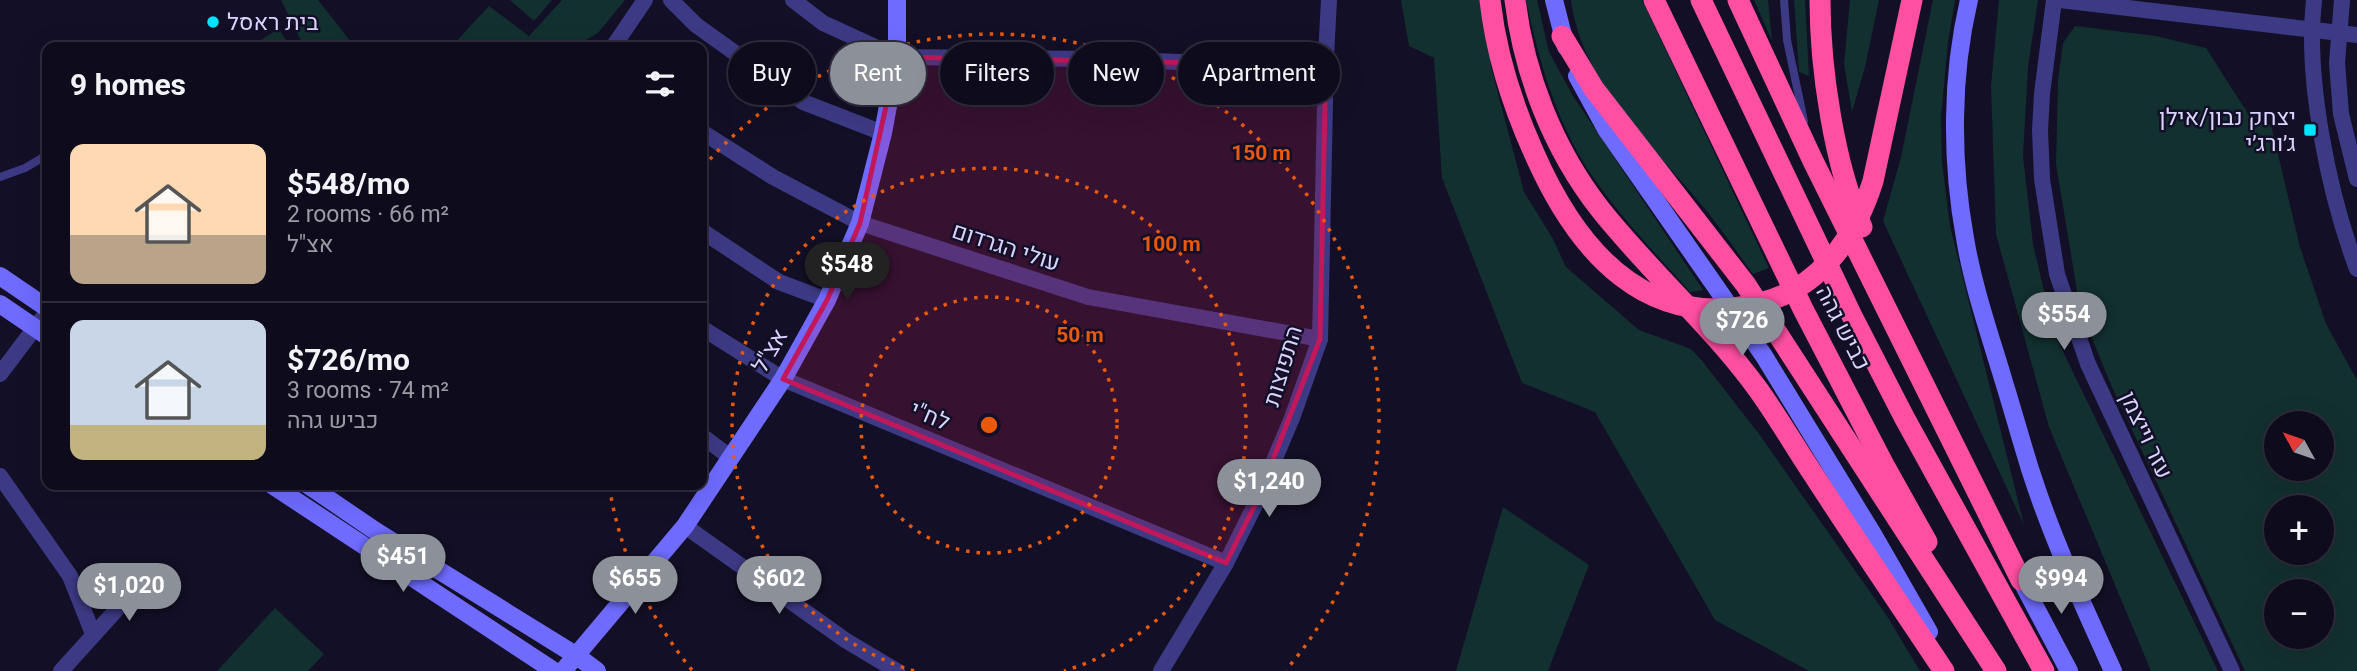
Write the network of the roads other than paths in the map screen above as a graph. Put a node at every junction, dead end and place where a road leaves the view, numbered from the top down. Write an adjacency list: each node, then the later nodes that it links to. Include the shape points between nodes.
1 (645, 0): 24 (street)
2 (671, 0): 32 (street, via 696,24 803,102)
3 (793, 0): 25 (street, via 823,23)
4 (897, 0): 26 (main road, אצ"ל)
5 (1329, 0): 27 (street, התפוצות)
6 (1490, 0): 19 (highway, via 1510,96 1569,221 1605,264 1633,286 1664,300 1705,309 1745,307 1785,294 1816,274 1851,235 1873,181)
7 (1515, 0): 67 (highway, via 1523,51 1537,95 1583,185 1756,387)
8 (1554, 0): 23 (main road)
9 (1654, 0): 70 (highway, כביש גהה, via 1834,369)
10 (1701, 0): 71 (highway, כביש גהה, via 1852,316)
11 (1738, 0): 35 (highway)
12 (1784, 0): 35 (lane, via 1787,40)
13 (1820, 0): 57 (highway, via 1827,90 1851,204)
14 (1969, 0): 73 (main road, via 1956,105 1965,239 2031,470)
15 (2054, 0): 74 (street, עזר וייצמן, via 2040,130 2042,179 2057,274 2088,364)
16 (2060, 0): 20 (street)
17 (2314, 0): 20 (street)
18 (2342, 0): 21 (street)
19 (1910, 10)
20 (2313, 30): 21 (street); 40 (street, via 2316,98 2326,154)
21 (2339, 33): 22 (street); 37 (street, via 2341,114)
22 (2357, 35)
23 (1562, 36): 68 (main road, via 1592,107 1770,367); 69 (highway, via 1594,89 1746,285)
24 (616, 42)
25 (864, 42)
26 (897, 42)
27 (1327, 42)
28 (926, 57): 29 (street)
29 (1178, 62)
30 (888, 105): 32 (main road, אצ"ל)
31 (1325, 105): 47 (street, התפוצות)
32 (883, 133): 38 (main road, אצ"ל)
33 (707, 135): 38 (street, עולי הגרדום)
34 (42, 158): 36 (lane)
35 (1813, 162): 57 (highway)
36 (0, 177)
37 (2357, 179)
38 (860, 223): 42 (main road, אצ"ל); 47 (street, עולי הגרדום, via 1088,298)
39 (707, 234): 42 (street, via 779,282)
40 (2357, 269)
41 (0, 276): 44 (main road)
42 (827, 300): 49 (main road, אצ"ל)
43 (0, 304): 46 (main road)
44 (42, 306)
45 (707, 331): 49 (street, לח"י)
46 (41, 332): 48 (street)
47 (1320, 339): 56 (street, התפוצות, via 1292,418)
48 (0, 374)
49 (783, 379): 51 (main road, אצ"ל); 56 (street, לח"י)
50 (707, 440): 51 (street)
51 (730, 457): 55 (main road, אצ"ל)
52 (0, 476): 59 (street, via 70,576)
53 (280, 490): 62 (main road)
54 (315, 490): 60 (main road)
55 (685, 526): 60 (main road, אצ"ל); 65 (street, via 845,640)
56 (1226, 563): 66 (street, התפוצות)
57 (2021, 580): 72 (main road)
58 (137, 587): 59 (street)
59 (93, 634): 61 (street)
60 (577, 656): 63 (main road, אצ"ל); 64 (main road)
61 (61, 671)
62 (554, 671)
63 (564, 671)
64 (597, 671)
65 (897, 671)
66 (1161, 671)
67 (1944, 671)
68 (1951, 671)
69 (1996, 671)
70 (2003, 671)
71 (2044, 671)
72 (2069, 671)
73 (2113, 671)
74 (2232, 671)

